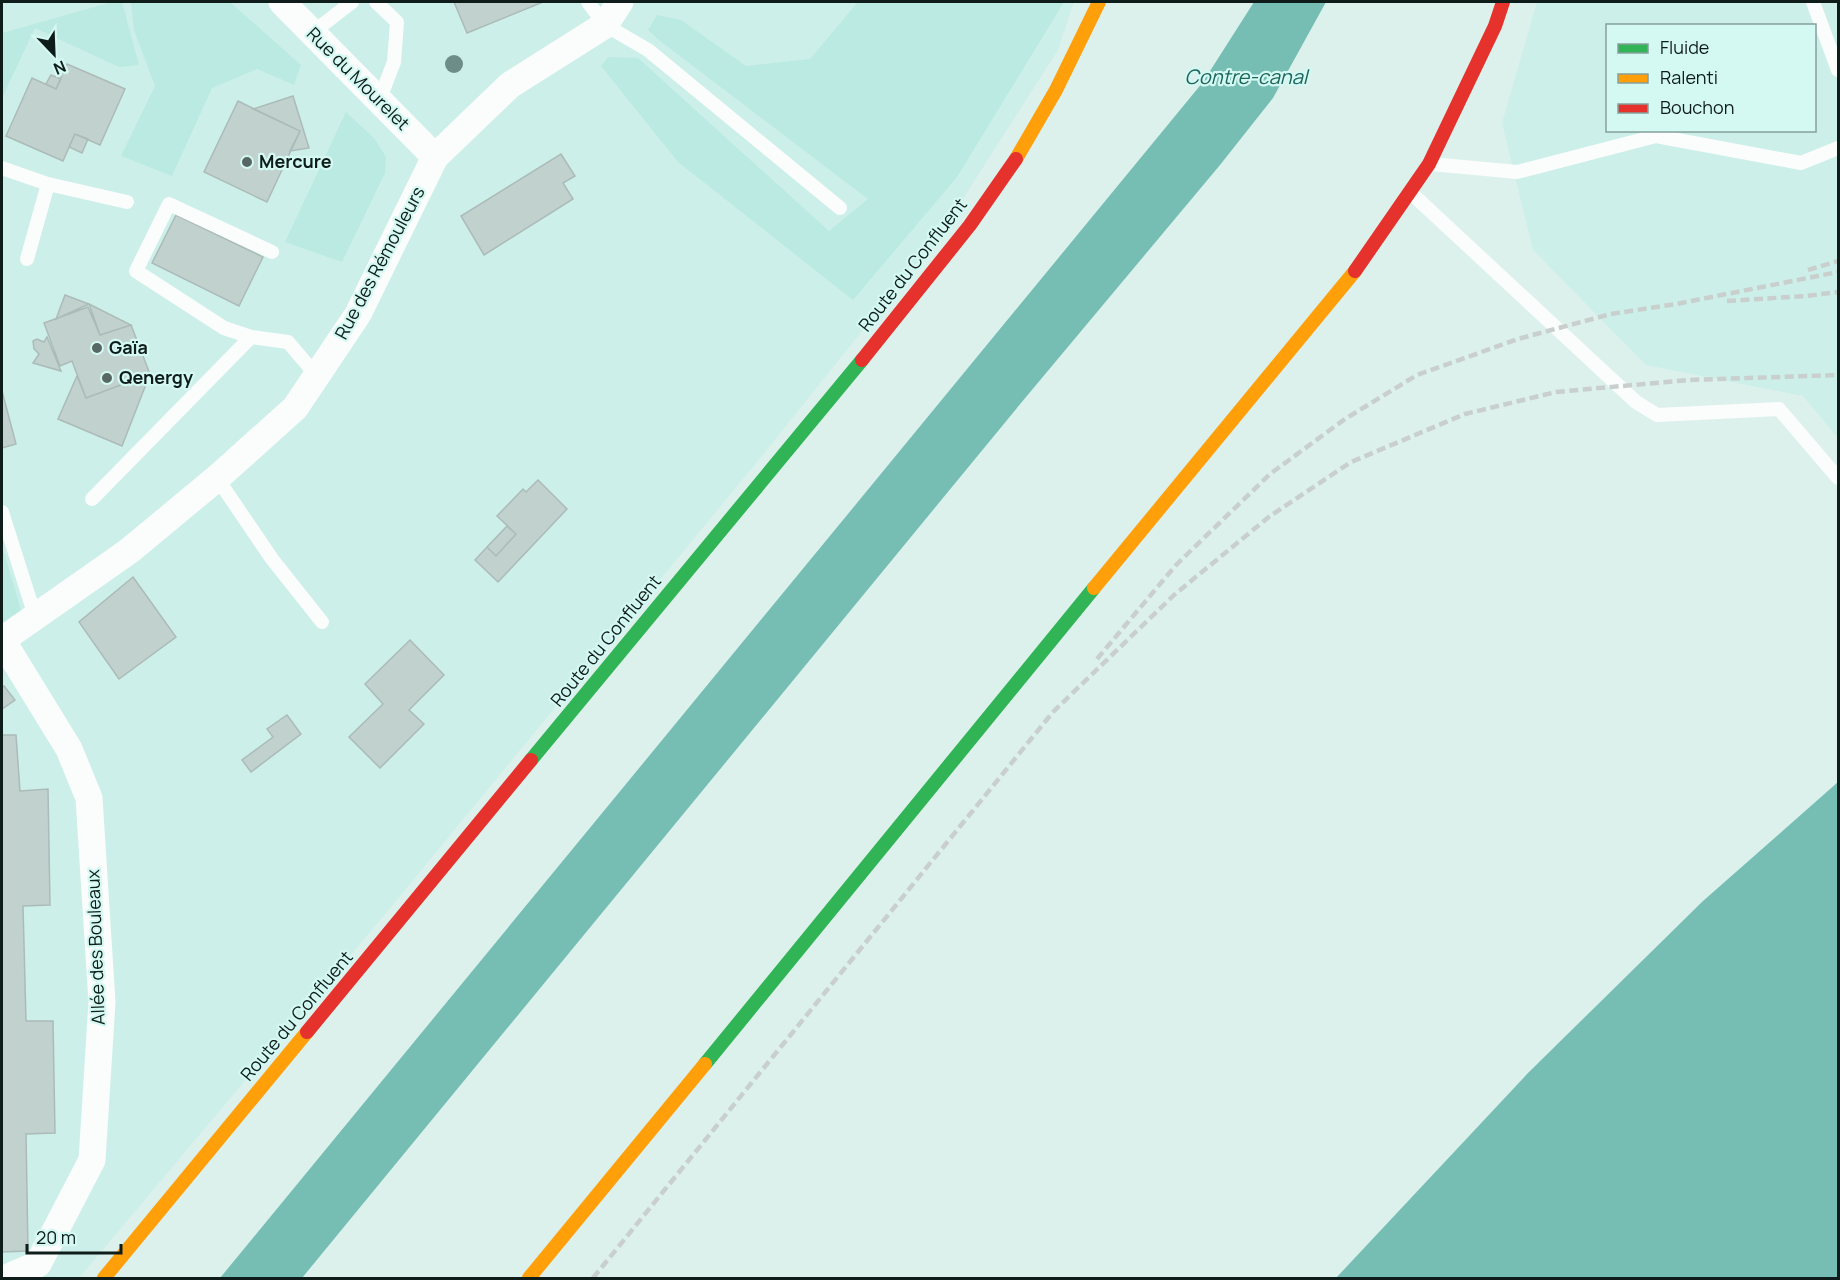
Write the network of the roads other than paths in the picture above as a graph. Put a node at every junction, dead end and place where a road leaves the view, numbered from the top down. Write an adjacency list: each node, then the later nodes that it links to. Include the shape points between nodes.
1 (282, 2): 10 (street, Rue du Mourelet)
2 (352, 2): 10 (lane)
3 (376, 2): 12 (lane, via 397,22 394,62)
4 (588, 2): 9 (lane)
5 (620, 2): 9 (street, Rue des Rémouleurs)
6 (1099, 2): 33 (main road, Route du Confluent, via 1047,108 1005,176 906,306)
7 (1503, 2): 15 (main road, via 1496,26)
8 (1813, 2): 11 (lane)
9 (605, 25): 14 (street, Rue des Rémouleurs, via 510,85); 20 (lane, via 648,50)
10 (312, 33): 12 (street, Rue du Mourelet)
11 (1839, 70)
12 (379, 101): 14 (street, Rue du Mourelet)
13 (1839, 148): 15 (lane, via 1801,163 1656,136 1517,172)
14 (435, 157): 24 (street, Rue des Rémouleurs, via 358,314)
15 (1429, 164): 18 (main road)
16 (2, 168): 17 (lane)
17 (48, 184): 19 (lane); 22 (lane)
18 (1409, 191): 26 (lane, via 1636,402 1657,415 1779,409); 34 (main road, via 1361,263)
19 (127, 202)
20 (840, 208)
21 (272, 252): 23 (lane, via 169,204 136,271 225,328)
22 (27, 259)
23 (250, 337): 24 (lane, via 288,342); 27 (lane)
24 (317, 376): 25 (street, Rue des Rémouleurs, via 295,408)
25 (217, 478): 29 (street, Rue des Rémouleurs, via 129,551); 30 (lane, via 272,559)
26 (1839, 478)
27 (92, 498)
28 (2, 512): 29 (lane)
29 (35, 616): 31 (street, Rue des Rémouleurs)
30 (322, 622)
31 (2, 640): 32 (street, Allée des Bouleaux, via 69,749 89,798 102,1002 92,1160 38,1264)
32 (6, 1278)
33 (104, 1278)
34 (530, 1278)

